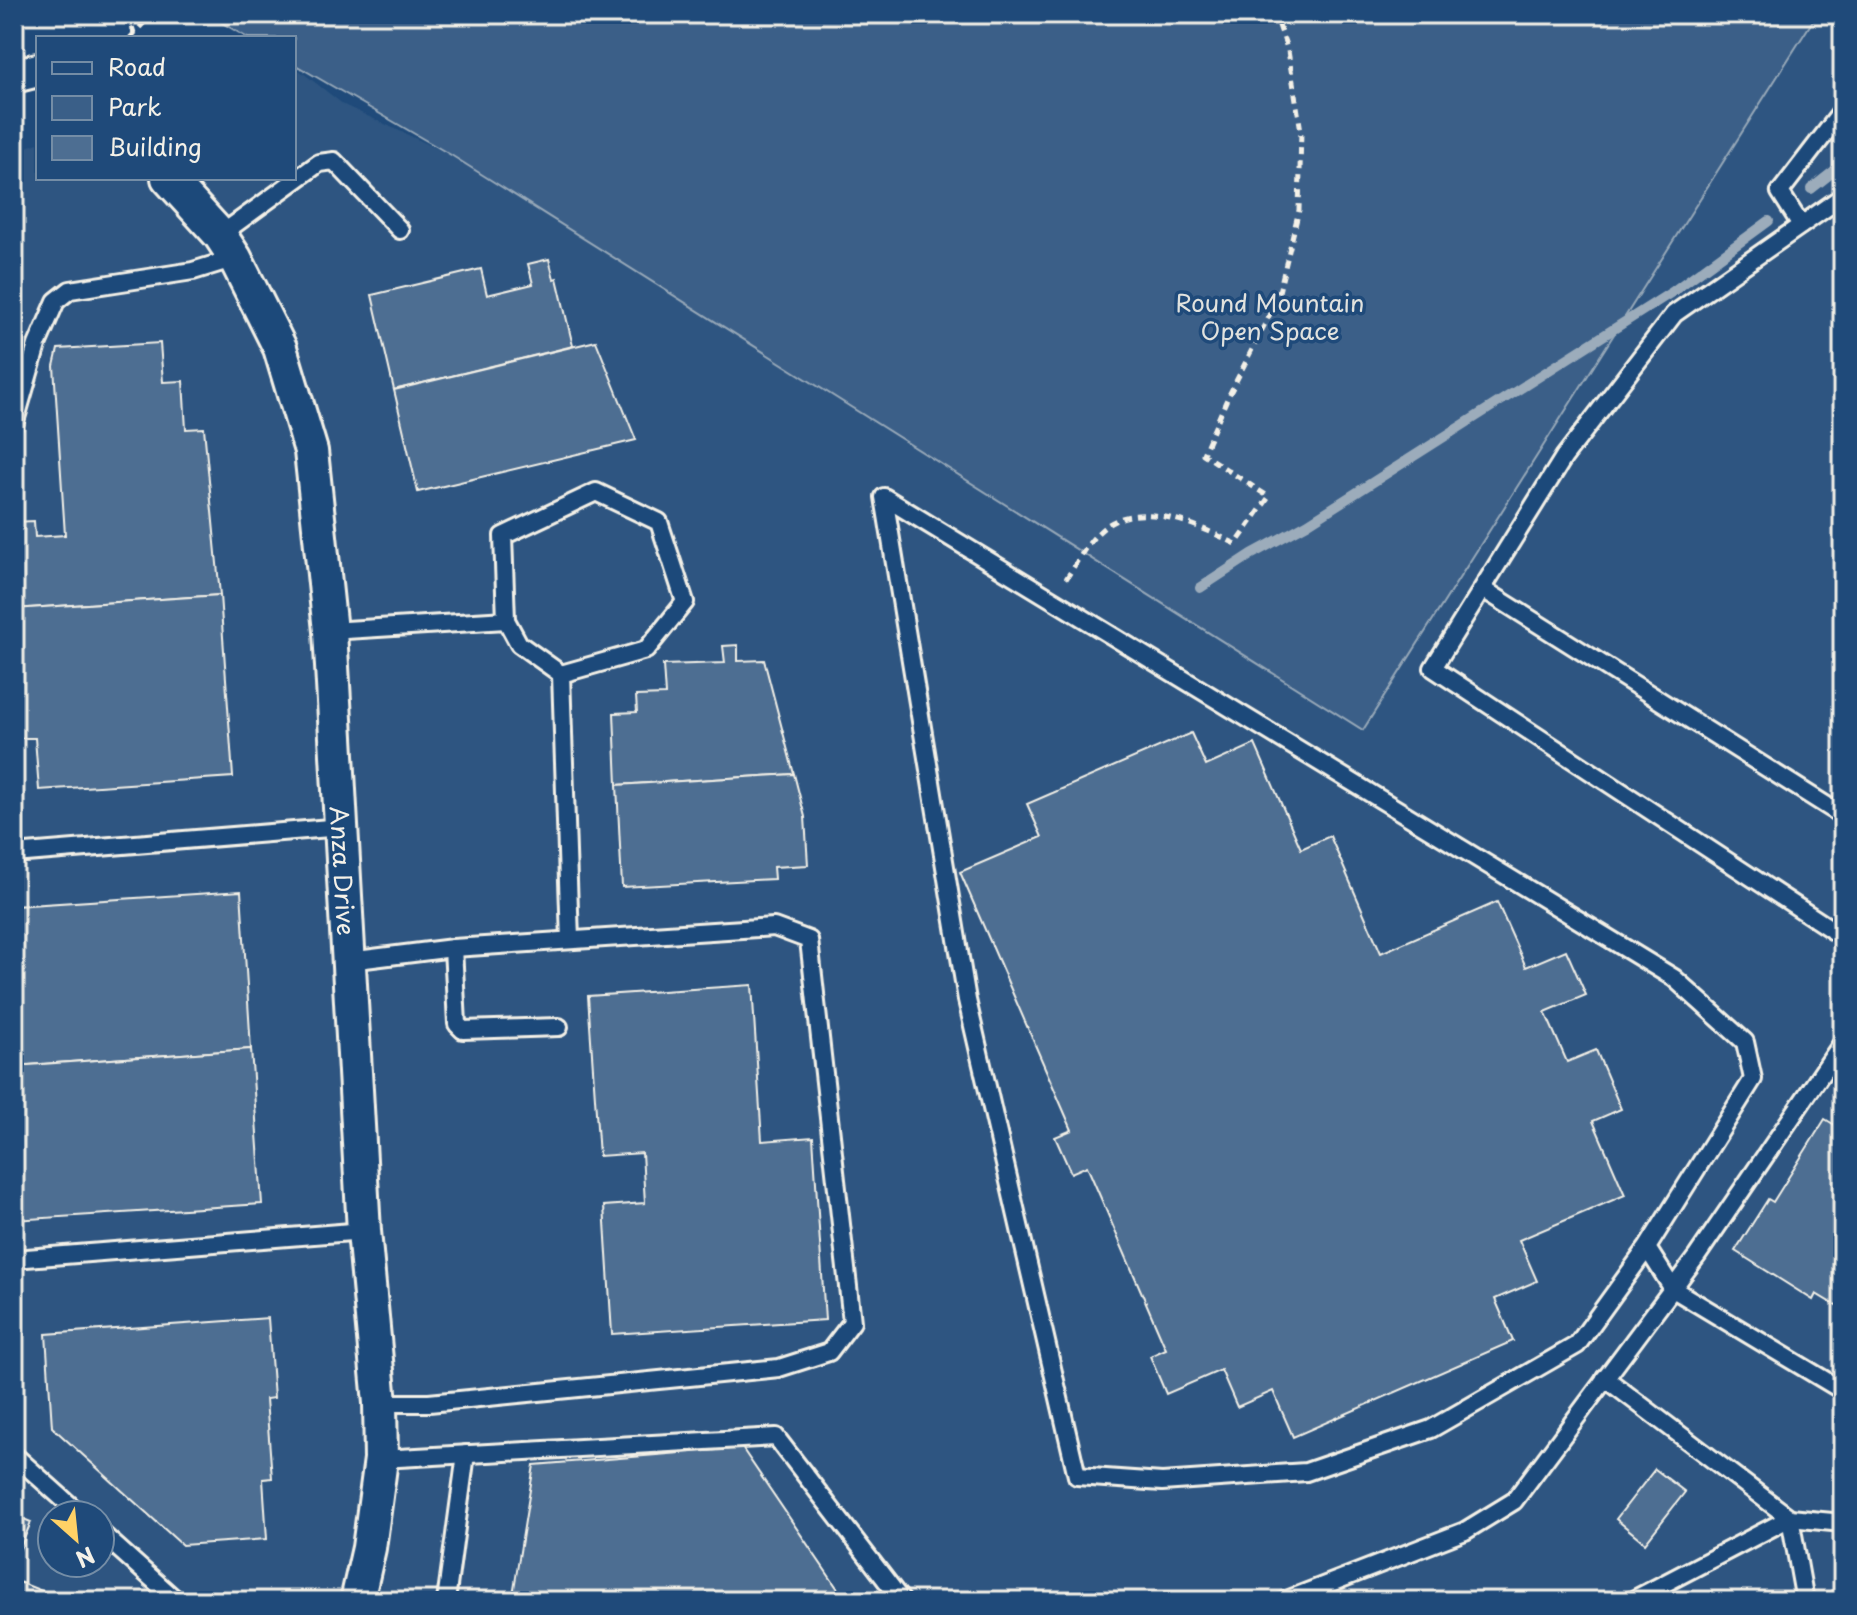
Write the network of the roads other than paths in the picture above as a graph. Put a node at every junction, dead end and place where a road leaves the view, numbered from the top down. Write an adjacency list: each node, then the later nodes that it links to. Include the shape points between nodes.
1 (36, 70): 2 (street)
2 (14, 76)
3 (1843, 110): 6 (lane, via 1780,192)
4 (170, 180): 8 (street, Anza Drive)
5 (1843, 196): 6 (lane)
6 (1801, 225): 10 (lane, via 1674,314 1564,457)
7 (400, 230): 8 (lane, via 334,161 319,163)
8 (228, 246): 9 (lane, via 193,271 70,290 56,301); 12 (street, Anza Drive, via 280,348 311,451)
9 (14, 425)
10 (1483, 589): 14 (lane); 17 (lane, via 1433,668)
11 (506, 620): 12 (lane); 13 (lane, via 519,644); 13 (lane, via 503,536 596,492 659,522 685,602 646,650)
12 (330, 631): 15 (street, Anza Drive)
13 (561, 674): 18 (lane)
14 (1843, 816)
15 (342, 827): 16 (lane); 20 (street, Anza Drive)
16 (14, 854)
17 (1843, 937)
18 (570, 940): 19 (lane); 29 (lane, via 774,927 809,940 852,1322 829,1352 779,1368 429,1403)
19 (453, 948): 20 (lane); 21 (lane, via 457,1024 463,1030)
20 (349, 961): 23 (street, Anza Drive)
21 (559, 1027)
22 (1843, 1042): 26 (lane)
23 (364, 1231): 25 (lane); 29 (street, Anza Drive)
24 (1647, 1248): 24 (lane, via 1753,1079 1745,1042 1674,978 884,497 967,1000 1077,1476 1162,1482 1306,1472 1431,1429 1577,1345); 26 (lane)
25 (14, 1259)
26 (1673, 1289): 27 (lane); 28 (lane)
27 (1605, 1378): 34 (lane); 41 (lane, via 1514,1501 1465,1531)
28 (1843, 1391)
29 (380, 1403): 32 (street, Anza Drive)
30 (466, 1454): 32 (lane); 39 (lane); 40 (lane, via 776,1437)
31 (14, 1455): 33 (lane)
32 (381, 1459): 38 (street, Anza Drive)
33 (63, 1499)
34 (1790, 1518): 35 (lane); 42 (lane); 43 (lane)
35 (1843, 1523)
36 (116, 1546): 37 (lane)
37 (177, 1601)
38 (357, 1601)
39 (446, 1601)
40 (902, 1601)
41 (1284, 1601)
42 (1631, 1601)
43 (1805, 1601)

